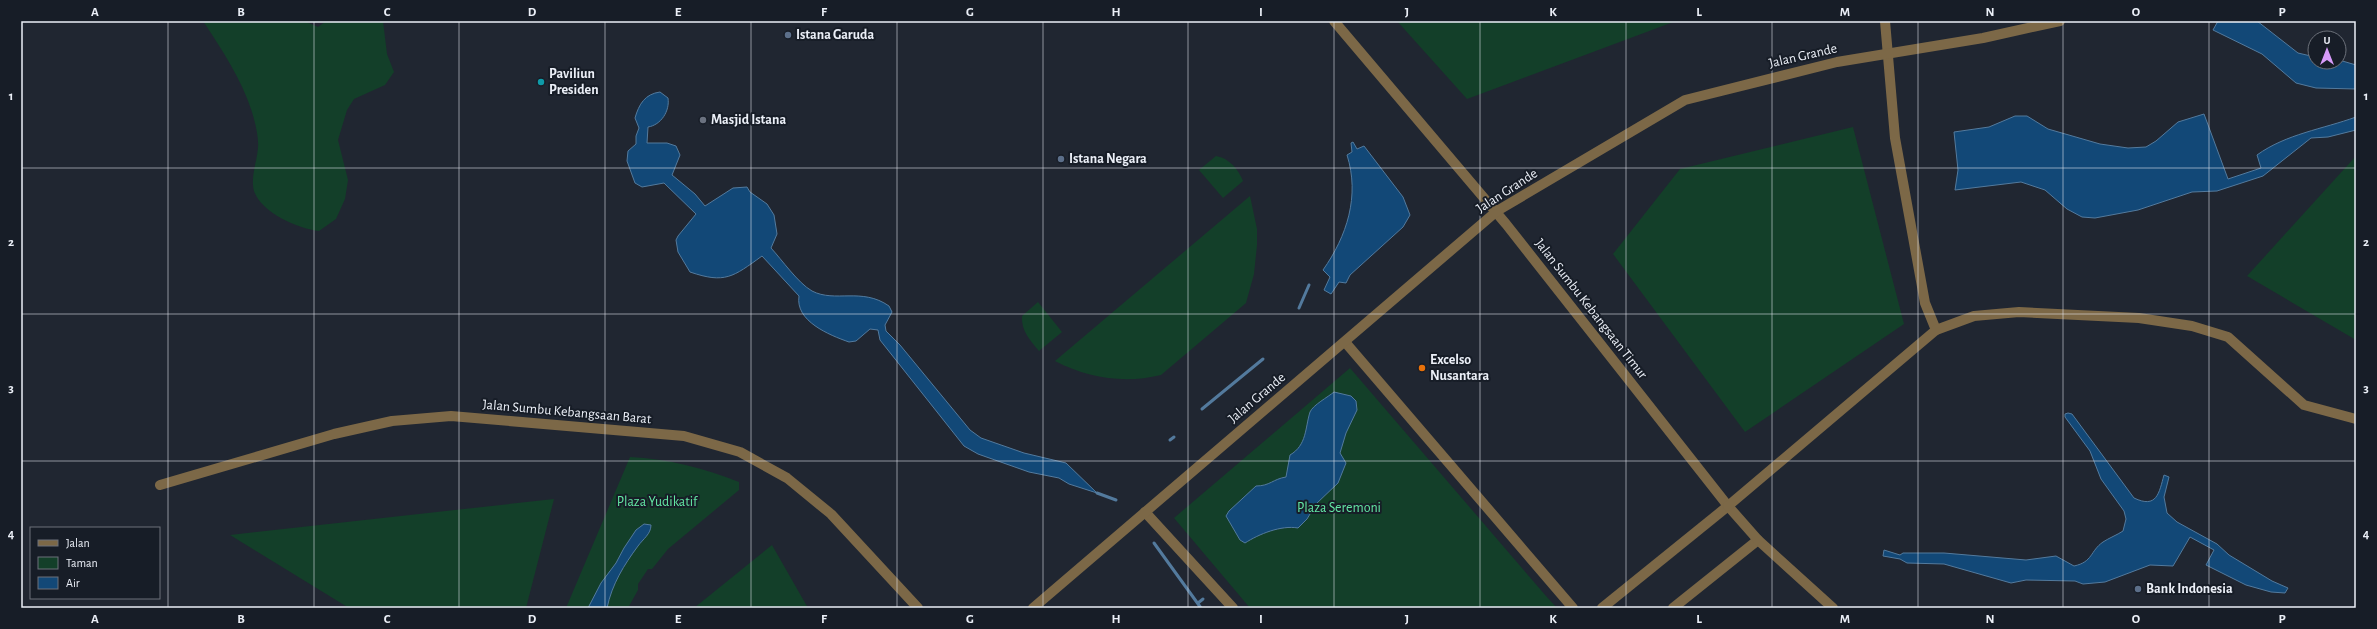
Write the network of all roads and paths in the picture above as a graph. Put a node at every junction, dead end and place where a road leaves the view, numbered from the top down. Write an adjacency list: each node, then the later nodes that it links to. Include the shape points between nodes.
1 (1334, 21): 5 (street, Jalan Sumbu Kebangsaan Timur)
2 (1885, 21): 4 (street)
3 (2060, 21): 4 (street, Jalan Grande, via 1983,38)
4 (1888, 54): 5 (street, Jalan Grande, via 1837,62 1685,100); 6 (street, via 1895,138 1926,303)
5 (1496, 211): 7 (street, Jalan Grande); 10 (street, Jalan Sumbu Kebangsaan Timur)
6 (1936, 330): 8 (street, via 1974,316 2019,312 2139,318 2192,326 2228,337 2304,405); 10 (street)
7 (1345, 342): 11 (street, Jalan Grande); 16 (street)
8 (2356, 419)
9 (160, 485): 13 (street, Jalan Sumbu Kebangsaan Barat, via 334,434 392,421 451,416 684,436 740,452 787,478 832,514)
10 (1728, 506): 12 (street, Jalan Sumbu Kebangsaan Timur); 17 (street)
11 (1145, 512): 14 (street, Jalan Grande); 15 (street)
12 (1758, 540): 18 (street); 19 (street, Jalan Sumbu Kebangsaan Timur)
13 (918, 608)
14 (1033, 608)
15 (1233, 608)
16 (1573, 608)
17 (1602, 608)
18 (1673, 608)
19 (1832, 608)

